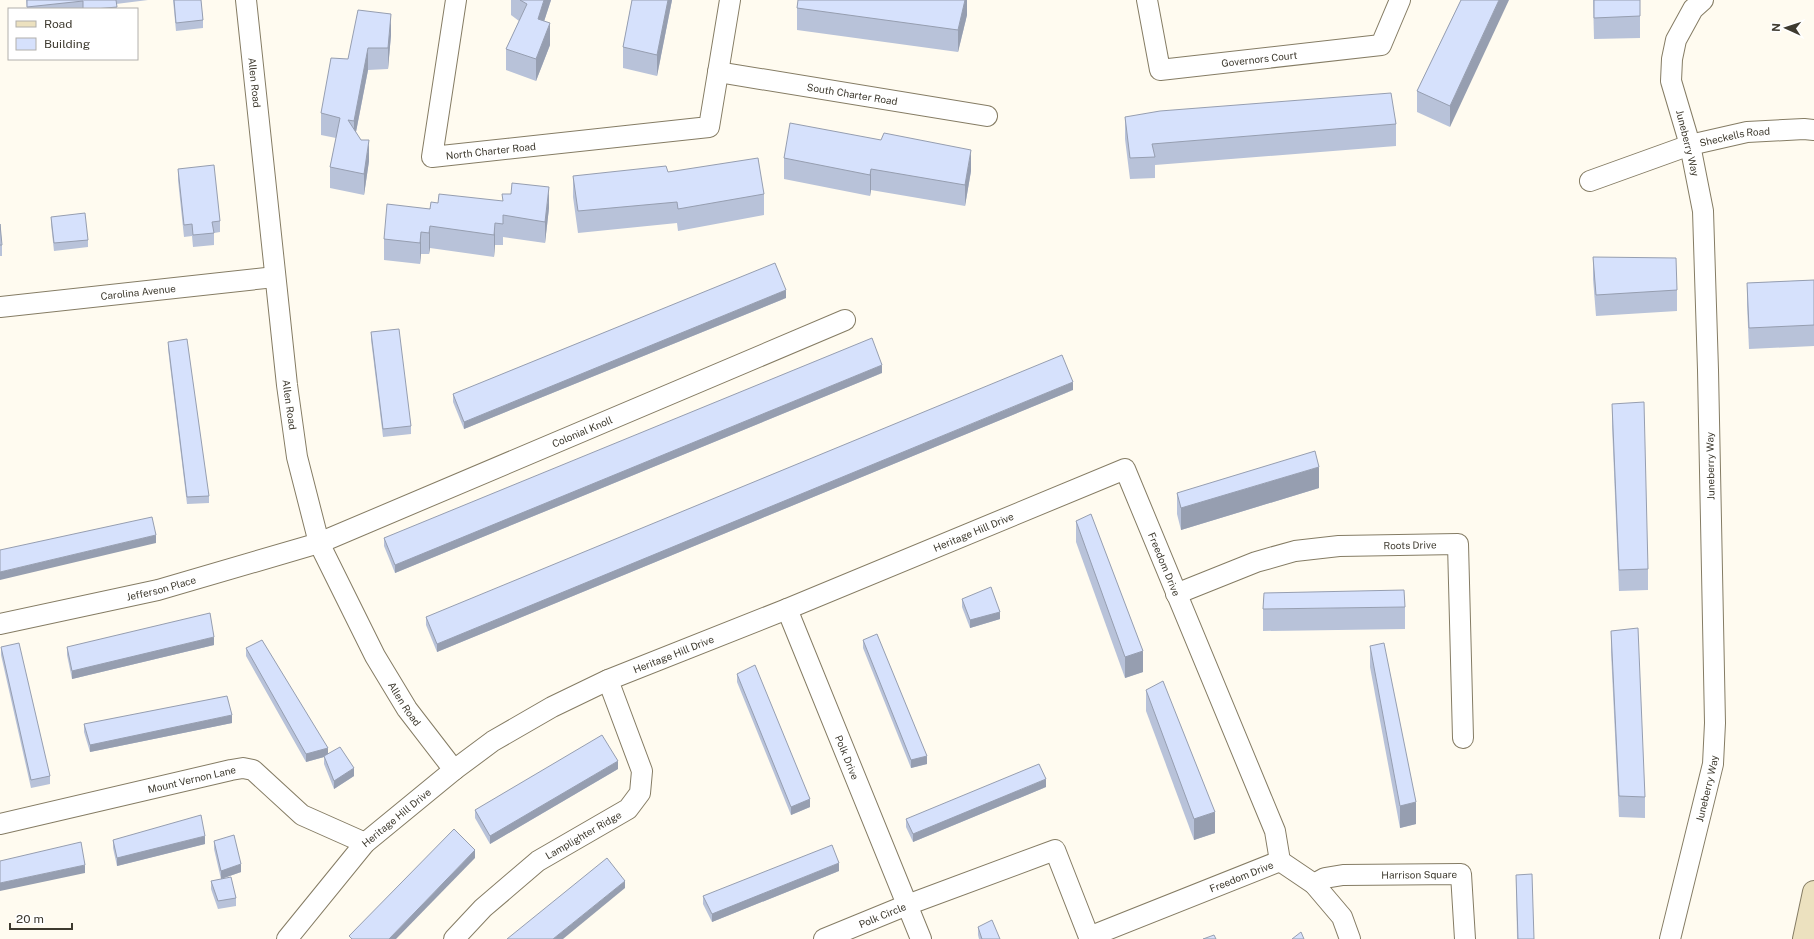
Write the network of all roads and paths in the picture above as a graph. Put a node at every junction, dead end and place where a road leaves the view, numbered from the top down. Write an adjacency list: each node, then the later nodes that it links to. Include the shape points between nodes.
1 (246, 0): 12 (street, Allen Road)
2 (456, 0): 7 (street, North Charter Road, via 432,157 708,127)
3 (730, 0): 7 (street)
4 (1147, 0): 5 (street, Governors Court, via 1160,70 1380,45)
5 (1400, 0)
6 (1703, 0): 10 (street, Juneberry Way, via 1693,9 1684,24 1676,40 1672,59 1671,81)
7 (718, 72): 8 (street, South Charter Road)
8 (987, 116)
9 (1814, 130): 10 (street, Sheckells Road, via 1747,132)
10 (1690, 145): 11 (street, Sheckells Road); 35 (street, Juneberry Way, via 1703,211 1714,764)
11 (1590, 180)
12 (276, 277): 13 (street, Carolina Avenue); 16 (street, Allen Road, via 297,457)
13 (0, 307)
14 (845, 320): 16 (street, Colonial Knoll)
15 (1125, 469): 17 (street, Freedom Drive); 18 (street, Heritage Hill Drive)
16 (319, 543): 19 (street, Jefferson Place, via 158,590); 22 (street, Allen Road, via 375,656 407,709)
17 (1176, 594): 21 (street, Roots Drive, via 1256,562 1295,551 1338,546 1458,544); 25 (street, Freedom Drive, via 1275,831)
18 (787, 609): 20 (street, Heritage Hill Drive); 28 (street, Polk Drive)
19 (0, 624)
20 (608, 680): 22 (street, Heritage Hill Drive, via 552,707 493,741); 30 (street, Lamplighter Ridge, via 642,771 640,793 628,809 538,862 483,908)
21 (1463, 738)
22 (454, 770): 24 (street, Heritage Hill Drive)
23 (0, 824): 24 (street, Mount Vernon Lane, via 243,768 253,770 302,815)
24 (365, 843): 29 (street, Heritage Hill Drive)
25 (1280, 861): 26 (street); 28 (street, Freedom Drive, via 1089,937 1055,850)
26 (1314, 884): 33 (street, via 1342,917); 34 (street, Harrison Square, via 1325,878 1343,875 1461,874)
27 (1814, 892): 36 (main road)
28 (907, 905): 31 (street, Polk Circle); 32 (street, Polk Circle)
29 (287, 939)
30 (454, 939)
31 (824, 939)
32 (921, 939)
33 (1350, 939)
34 (1465, 939)
35 (1670, 939)
36 (1804, 939)

